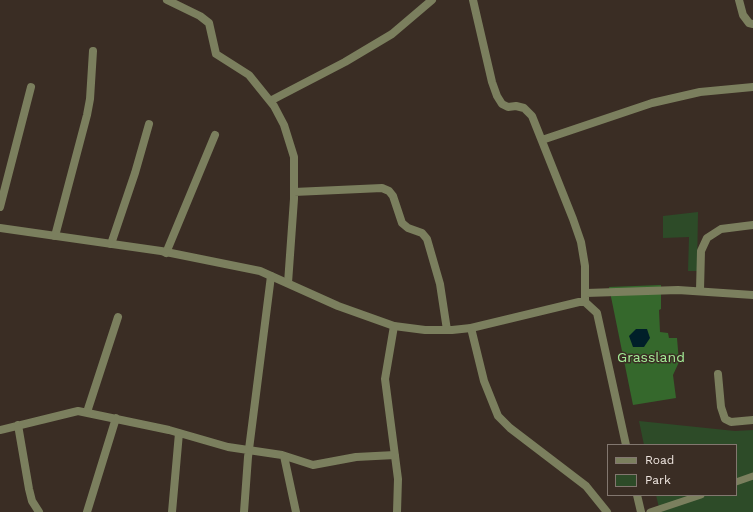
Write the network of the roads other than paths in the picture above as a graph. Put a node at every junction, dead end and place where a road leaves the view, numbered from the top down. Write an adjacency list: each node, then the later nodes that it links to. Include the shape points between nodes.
1 (167, 0): 9 (street, via 209,23 216,54 249,76)
2 (432, 0): 9 (street, via 392,34)
3 (473, 0): 12 (street, via 497,96 502,104 508,107 524,108 532,116)
4 (739, 0): 5 (street, via 743,15)
5 (753, 24)
6 (93, 51): 17 (street, via 90,99)
7 (31, 87): 14 (street)
8 (753, 87): 12 (street, via 700,92 652,103)
9 (270, 101): 13 (street, via 284,125 292,147)
10 (149, 124): 18 (street)
11 (215, 135): 19 (street)
12 (542, 140): 23 (street, via 581,242 586,266)
13 (294, 192): 21 (street); 29 (street, via 382,188 389,191 394,196 402,223 428,239 440,284)
14 (0, 207)
15 (753, 225): 22 (street, via 721,229 707,238 701,251)
16 (0, 228): 17 (street)
17 (55, 236): 18 (street)
18 (111, 244): 19 (street)
19 (166, 253): 20 (street)
20 (271, 276): 21 (street); 38 (street)
21 (288, 283): 27 (street, via 338,306)
22 (700, 290): 23 (street); 24 (street)
23 (586, 293): 25 (street)
24 (753, 295)
25 (585, 302): 28 (street); 37 (street, via 597,312)
26 (118, 317): 31 (street)
27 (394, 326): 29 (street); 39 (street, via 385,379)
28 (471, 328): 29 (street); 51 (street, via 484,381 498,416 586,486)
29 (447, 330)
30 (718, 374): 33 (street, via 721,407 725,419 731,422)
31 (87, 412): 32 (street); 34 (street, via 67,412)
32 (116, 418): 36 (street); 46 (street)
33 (753, 420)
34 (18, 425): 35 (street); 45 (street, via 29,489 32,501)
35 (0, 430)
36 (179, 433): 38 (street, via 228,447); 47 (street)
37 (626, 444)
38 (249, 450): 40 (street); 48 (street)
39 (395, 455): 40 (street, via 356,457 313,465); 50 (street, via 398,479)
40 (284, 456): 49 (street)
41 (753, 476): 42 (lane)
42 (737, 482)
43 (637, 496): 52 (street)
44 (698, 496): 53 (lane)
45 (39, 512)
46 (88, 512)
47 (172, 512)
48 (244, 512)
49 (296, 512)
50 (397, 512)
51 (606, 512)
52 (641, 512)
53 (650, 512)

